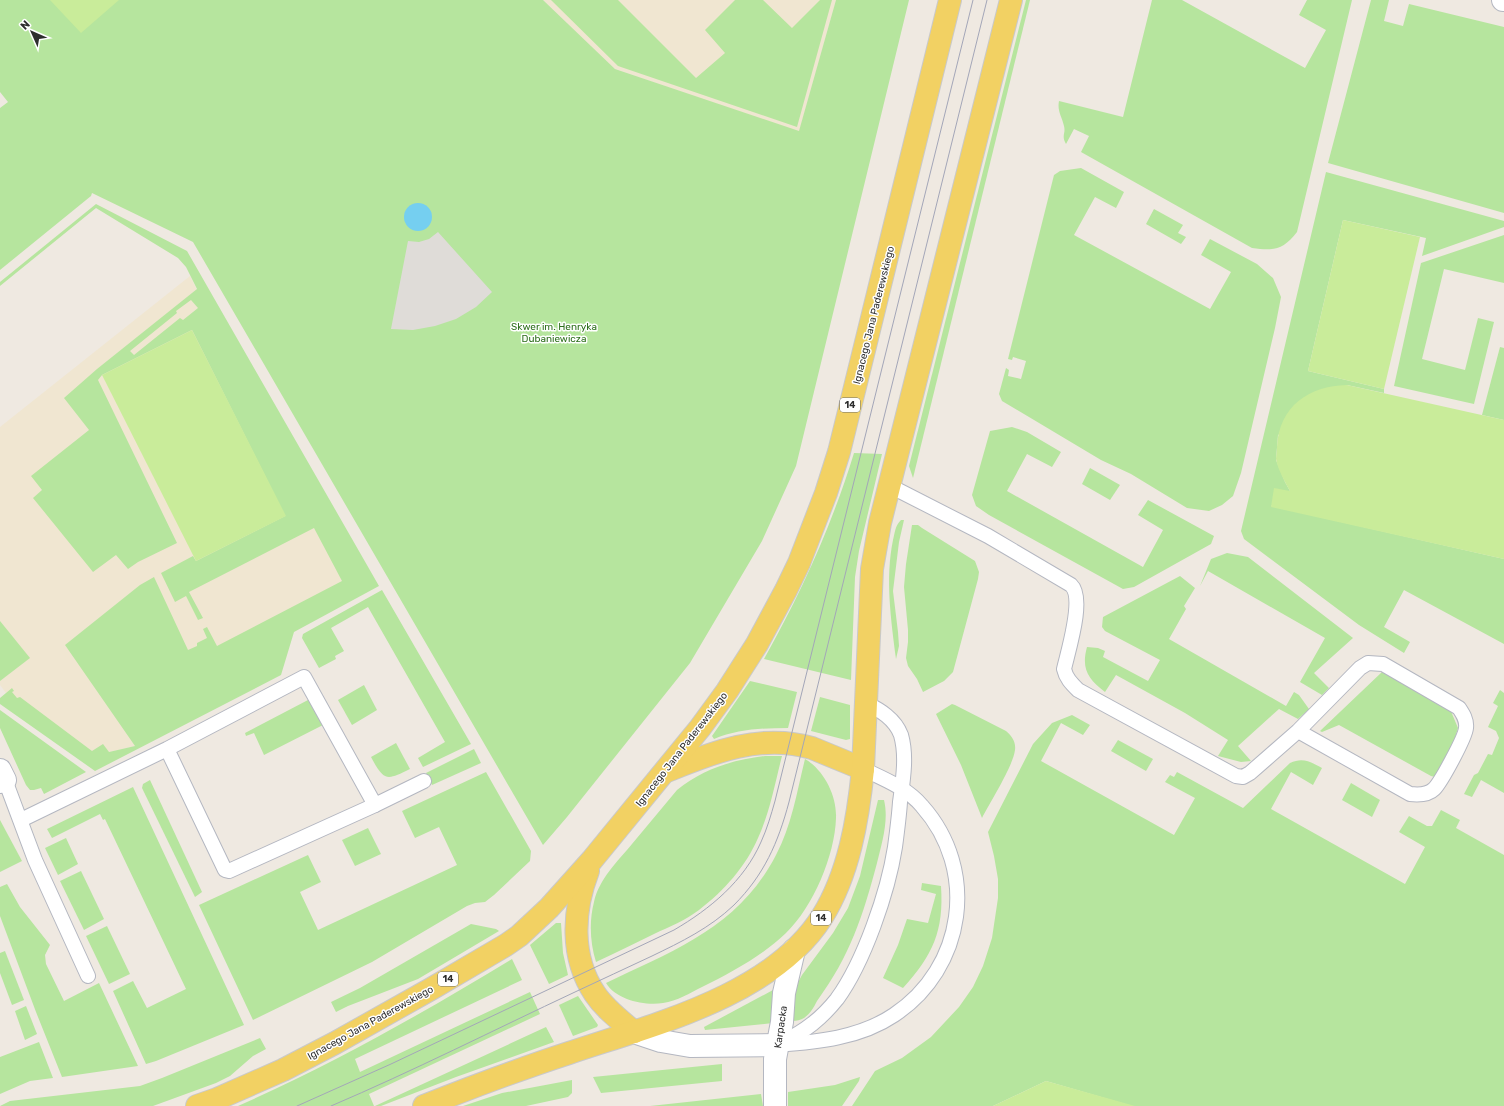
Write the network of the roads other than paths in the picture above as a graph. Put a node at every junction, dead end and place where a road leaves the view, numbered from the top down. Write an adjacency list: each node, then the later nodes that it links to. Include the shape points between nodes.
1 (950, 0): 8 (main road, Ignacego Jana Paderewskiego / 14, via 839,452 818,516 796,570 757,644 722,697)
2 (1011, 0): 3 (main road, 14)
3 (890, 486): 4 (main road, 14, via 872,569); 5 (lane, via 988,536 1075,588 1076,612 1064,669 1066,676 1078,690 1236,776 1243,777 1250,773)
4 (866, 703): 7 (main road, 14); 11 (lane, via 882,711 900,734 904,762)
5 (1298, 731): 5 (lane, via 1410,794 1418,795 1434,789 1440,781 1464,737 1466,720 1458,708 1390,668 1383,664 1368,663)
6 (167, 749): 12 (lane, via 225,870 229,871); 12 (lane, via 304,677); 13 (lane)
7 (863, 769): 8 (main road, via 803,745 778,742 720,751); 11 (lane); 15 (main road, 14, via 860,798 843,870 822,916)
8 (664, 772): 14 (main road, Ignacego Jana Paderewskiego / 14)
9 (2, 777): 13 (lane)
10 (424, 781): 12 (lane)
11 (902, 789): 18 (lane, via 895,848 888,876 873,925 854,969 837,998 823,1015 803,1032); 18 (lane, via 921,805 935,823 945,841 955,872 958,906 956,925 941,966 913,1000 871,1028 810,1042)
12 (375, 805)
13 (21, 820): 16 (lane, via 36,860)
14 (592, 860): 17 (main road, via 578,901 576,934 579,955 595,994); 19 (main road, Ignacego Jana Paderewskiego / 14, via 534,923 506,945 335,1043 283,1070)
15 (794, 950): 17 (main road, 14, via 777,965 724,997); 18 (street, Karpacka, via 784,993)
16 (88, 976)
17 (634, 1032): 18 (street, via 661,1041 690,1046); 20 (main road, 14)
18 (778, 1045): 21 (street, Karpacka, via 774,1074)
19 (197, 1106)
20 (424, 1106)
21 (775, 1106)

